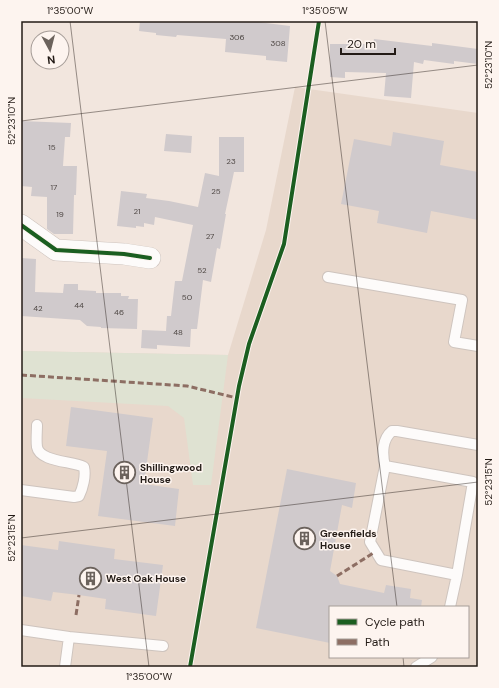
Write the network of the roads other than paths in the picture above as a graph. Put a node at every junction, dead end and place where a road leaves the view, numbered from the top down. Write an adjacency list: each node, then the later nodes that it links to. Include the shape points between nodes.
1 (21, 225): 2 (street, via 56,250)
2 (150, 258)
3 (328, 278): 4 (lane, via 462,300 454,342)
4 (478, 346)
5 (37, 425): 8 (lane, via 37,446 43,456 84,467 86,472 82,491 79,496 74,497)
6 (478, 444): 7 (lane, via 392,431 386,437 383,451)
7 (385, 466): 9 (lane, via 370,542 375,552 381,560); 9 (lane, via 473,482)
8 (21, 490)
9 (457, 575): 10 (lane)
10 (450, 606)
11 (21, 630): 12 (lane)
12 (69, 637): 13 (lane); 15 (lane)
13 (163, 646)
14 (430, 658): 16 (lane)
15 (65, 667)
16 (416, 667)

